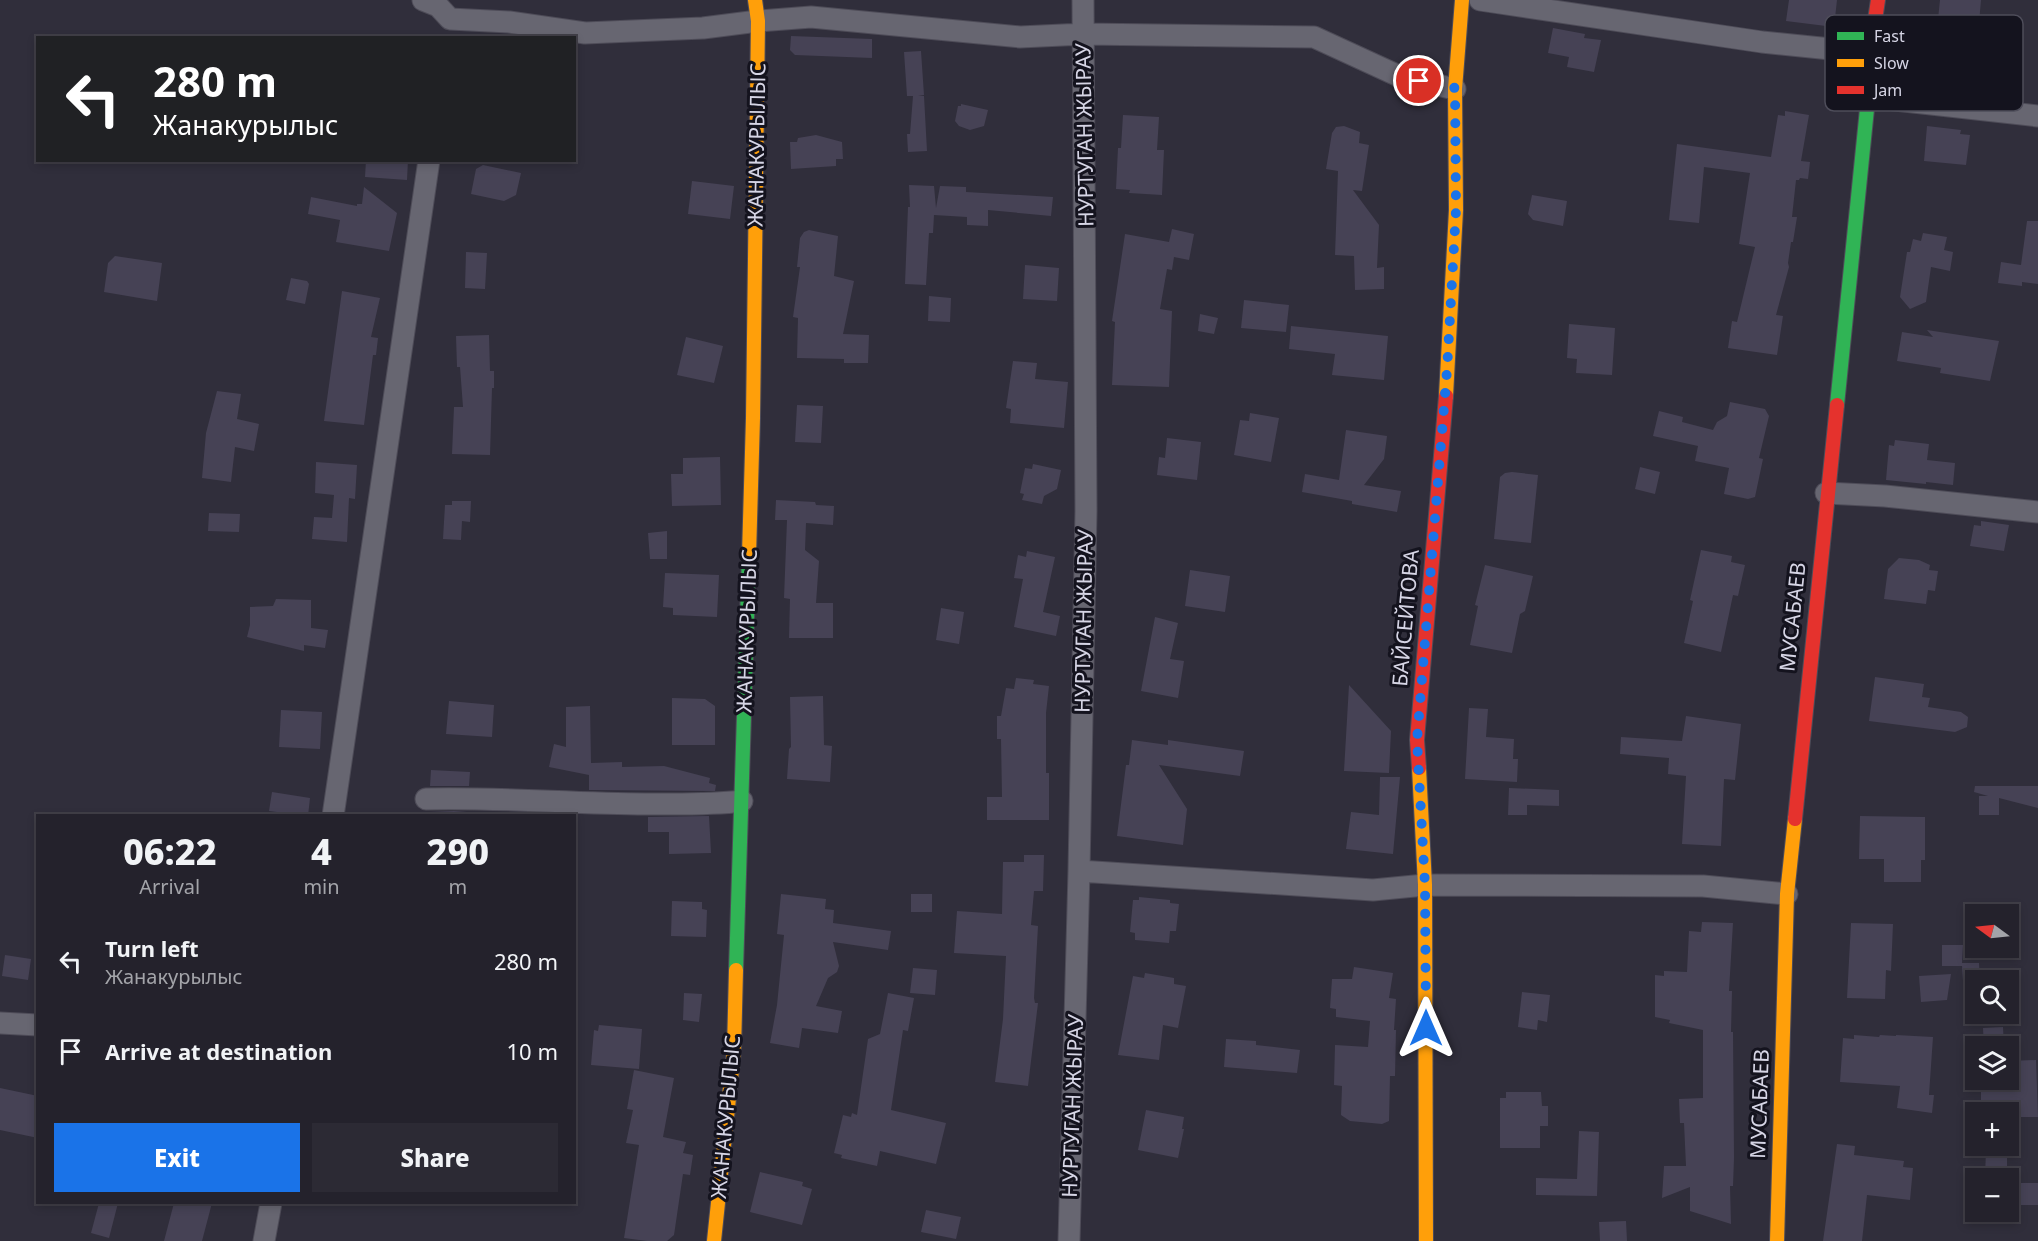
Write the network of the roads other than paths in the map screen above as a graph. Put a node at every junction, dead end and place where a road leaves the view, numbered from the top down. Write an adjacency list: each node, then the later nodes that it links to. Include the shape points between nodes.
1 (423, 0): 8 (street, via 438,6)
2 (1083, 0): 9 (street, НУРТУГАН ЖЫРАУ)
3 (1462, 0): 11 (street, БАЙСЕЙТОВА)
4 (1480, 0): 10 (street)
5 (1878, 0): 7 (street, МУСАБАЕВ)
6 (757, 10): 8 (street, via 703,28 585,33 509,22); 9 (street, via 1020,37); 19 (street, ЖАНАКУРЫЛЫС, via 753,418)
7 (1876, 15)
8 (450, 19)
9 (1084, 34): 11 (street, via 1314,38 1401,77); 21 (street, НУРТУГАН ЖЫРАУ, via 1086,510)
10 (1825, 48)
11 (1455, 88): 22 (street, БАЙСЕЙТОВА, via 1456,210 1447,370 1417,740)
12 (1867, 111): 16 (street, МУСАБАЕВ)
13 (1993, 111): 14 (street)
14 (2038, 116)
15 (429, 162): 20 (street)
16 (1826, 493): 17 (street); 23 (street, МУСАБАЕВ)
17 (2038, 512)
18 (426, 799): 19 (street, via 715,805)
19 (742, 801): 28 (street, ЖАНАКУРЫЛЫС, via 734,1050)
20 (333, 814)
21 (1079, 872): 22 (street, via 1373,890); 29 (street, НУРТУГАН ЖЫРАУ)
22 (1425, 885): 23 (street, via 1702,886); 30 (street, БАЙСЕЙТОВА)
23 (1787, 894): 31 (street, МУСАБАЕВ)
24 (0, 1023): 25 (street)
25 (36, 1025)
26 (271, 1204): 27 (street)
27 (264, 1241)
28 (714, 1241)
29 (1069, 1241)
30 (1426, 1241)
31 (1777, 1241)

